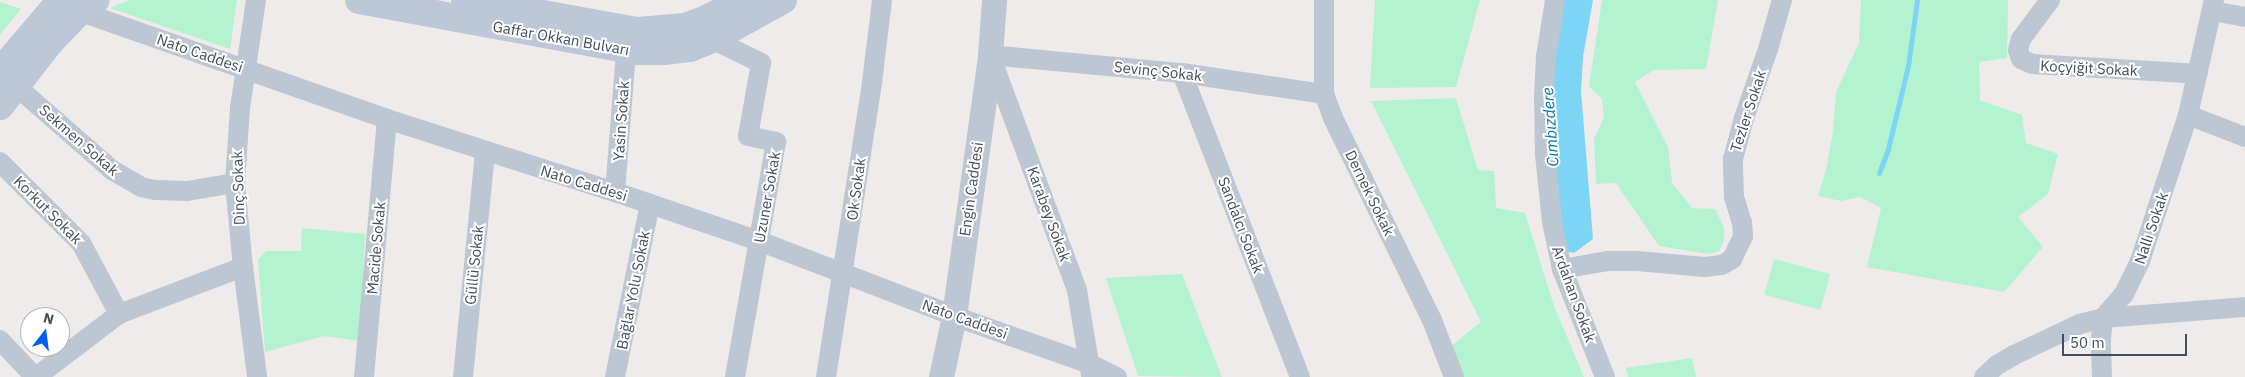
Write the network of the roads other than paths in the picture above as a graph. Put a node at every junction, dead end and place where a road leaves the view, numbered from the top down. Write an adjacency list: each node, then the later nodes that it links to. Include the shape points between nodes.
1 (256, 0): 19 (street, Dinç Sokak)
2 (358, 0): 17 (main road, Gaffar Okkan Bulvarı)
3 (465, 0): 13 (main road, Gaffar Okkan Bulvarı)
4 (744, 0): 13 (main road, Gaffar Okkan Bulvarı, via 704,20 646,31 606,27)
5 (783, 0): 16 (main road, Gaffar Okkan Bulvarı)
6 (882, 0): 35 (street, Ok Sokak)
7 (994, 0): 18 (street, Engin Caddesi)
8 (1324, 0): 23 (street, Dernek Sokak)
9 (1555, 0): 34 (street, Ardahan Sokak, via 1546,57 1545,154 1552,222)
10 (1782, 0): 34 (street, Tezler Sokak, via 1736,141 1734,196 1743,236 1732,259 1722,265 1705,267 1637,260)
11 (2050, 0): 21 (street, Koçyiğit Sokak, via 2021,39 2018,50 2021,59 2032,64)
12 (68, 3): 19 (street, Nato Caddesi); 22 (main road)
13 (519, 5)
14 (2213, 6): 15 (street); 21 (street, Nallı Sokak)
15 (2245, 16)
16 (712, 40): 17 (main road, Gaffar Okkan Bulvarı, via 690,48); 32 (street, Uzuner Sokak, via 761,63 748,136 776,142)
17 (626, 51): 30 (street, Yasin Sokak)
18 (990, 55): 20 (street, Sevinç Sokak); 38 (street, Engin Caddesi); 41 (street, Karabey Sokak, via 1077,290)
19 (245, 69): 25 (street, Nato Caddesi); 29 (street, Dinç Sokak)
20 (1182, 73): 23 (street, Sevinç Sokak); 51 (street, Sandalcı Sokak)
21 (2198, 74): 24 (street, Nallı Sokak)
22 (5, 88): 29 (street, Sekmen Sokak, via 112,170 141,187 187,191)
23 (1324, 94): 52 (street, Dernek Sokak, via 1432,320)
24 (2188, 115): 26 (street); 39 (street, Nallı Sokak, via 2133,278)
25 (387, 119): 27 (street, Nato Caddesi); 44 (street, Macide Sokak)
26 (2245, 137)
27 (485, 152): 30 (street, Nato Caddesi); 45 (street, Güllü Sokak)
28 (0, 162): 37 (street, Korkut Sokak, via 81,243)
29 (235, 183): 33 (street, Dinç Sokak)
30 (615, 192): 31 (street, Nato Caddesi)
31 (650, 204): 32 (street, Nato Caddesi); 46 (street, Bağlar Yolu Sokak)
32 (759, 241): 35 (street, Nato Caddesi); 47 (street, Uzuner Sokak)
33 (242, 267): 37 (street); 43 (street, Dinç Sokak)
34 (1562, 269): 53 (street, Ardahan Sokak)
35 (844, 274): 38 (street, Nato Caddesi); 48 (street, Ok Sokak)
36 (2245, 307): 39 (street)
37 (119, 314): 42 (street)
38 (954, 316): 41 (street, Nato Caddesi); 49 (street, Engin Caddesi)
39 (2103, 318): 54 (street, via 2080,324 2014,356); 55 (street)
40 (0, 340): 42 (street)
41 (1091, 371): 50 (street, Nato Caddesi)
42 (35, 377)
43 (256, 377)
44 (364, 377)
45 (463, 377)
46 (615, 377)
47 (735, 377)
48 (826, 377)
49 (940, 377)
50 (1117, 377)
51 (1300, 377)
52 (1454, 377)
53 (1605, 377)
54 (1984, 377)
55 (2102, 377)

